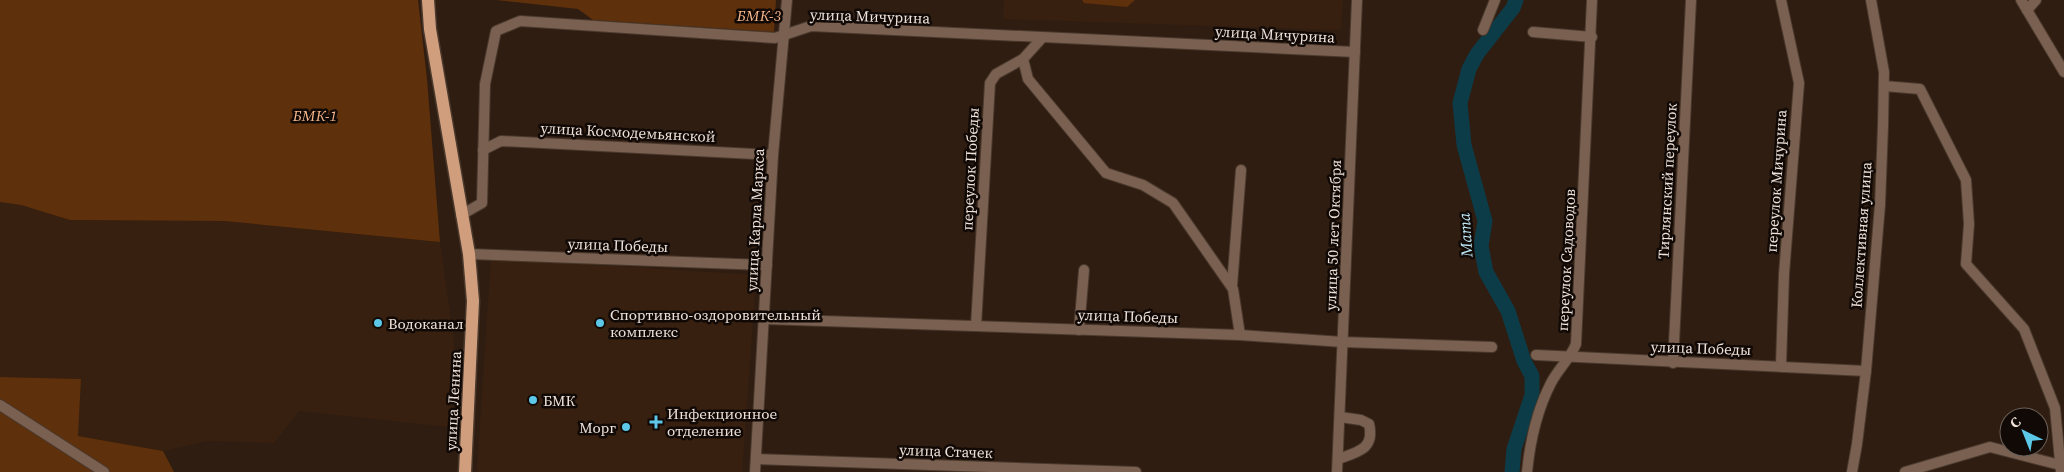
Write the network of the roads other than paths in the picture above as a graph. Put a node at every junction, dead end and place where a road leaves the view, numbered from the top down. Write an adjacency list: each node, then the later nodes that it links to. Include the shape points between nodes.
1 (428, 0): 24 (main road, улица Ленина)
2 (787, 0): 14 (street, улица Карла Маркса)
3 (1357, 0): 17 (street, улица 50 лет Октября)
4 (1495, 0): 12 (street)
5 (1592, 0): 15 (street, переулок Садоводов)
6 (1690, 0): 37 (street, Тирлянский переулок)
7 (1781, 0): 38 (street, переулок Мичурина, via 1799,83 1784,274)
8 (1871, 0): 20 (street, Коллективная улица)
9 (2021, 0): 11 (street)
10 (2036, 0): 11 (street)
11 (2027, 10): 19 (street)
12 (1483, 30)
13 (1533, 32): 15 (street)
14 (785, 36): 16 (street, улица Мичурина, via 811,26); 21 (street, улица Мичурина, via 775,38 520,21 496,31 485,84); 22 (street, улица Карла Маркса)
15 (1592, 37): 36 (street, переулок Садоводов, via 1576,344)
16 (1042, 38): 17 (street, улица Мичурина); 18 (street, переулок Победы)
17 (1355, 52): 33 (street, улица 50 лет Октября)
18 (1023, 59): 28 (street, via 1028,79 1106,173 1143,185 1173,203); 30 (street, переулок Победы, via 996,74 990,83)
19 (2064, 72)
20 (1884, 86): 39 (street, Коллективная улица, via 1880,205); 44 (street, via 1920,89 1966,180 1969,224 1966,264 2024,329 2055,408)
21 (483, 150): 22 (street, улица Космодемьянской, via 501,141); 24 (street, улица Мичурина, via 482,203)
22 (773, 155): 26 (street, улица Карла Маркса)
23 (1241, 170): 28 (street)
24 (461, 215): 25 (main road, улица Ленина)
25 (469, 254): 26 (street, улица Победы); 46 (main road, улица Ленина, via 474,301)
26 (767, 265): 29 (street, улица Карла Маркса)
27 (1084, 270): 31 (street)
28 (1233, 289): 32 (street)
29 (764, 319): 30 (street, улица Победы); 42 (street, улица Карла Маркса)
30 (976, 326): 31 (street, улица Победы)
31 (1079, 330): 32 (street, улица Победы)
32 (1240, 335): 33 (street, улица Победы)
33 (1343, 342): 34 (street, улица Победы); 41 (street, улица 50 лет Октября)
34 (1492, 347)
35 (1536, 355): 36 (street, улица Победы)
36 (1571, 357): 37 (street, улица Победы); 50 (street, переулок Садоводов, via 1551,382 1531,437)
37 (1673, 363): 38 (street, улица Победы)
38 (1781, 365): 39 (street, улица Победы)
39 (1866, 371): 51 (street, Коллективная улица)
40 (0, 405): 45 (street)
41 (1340, 417): 43 (street, улица 50 лет Октября); 43 (street, via 1369,424 1372,435 1368,445)
42 (756, 459): 47 (street, улица Карла Маркса); 48 (street, улица Стачек)
43 (1338, 459): 49 (street, улица 50 лет Октября)
44 (2060, 468): 52 (street, via 1990,447)
45 (104, 472)
46 (466, 472)
47 (755, 472)
48 (1136, 472)
49 (1338, 472)
50 (1527, 472)
51 (1852, 472)
52 (1905, 472)

